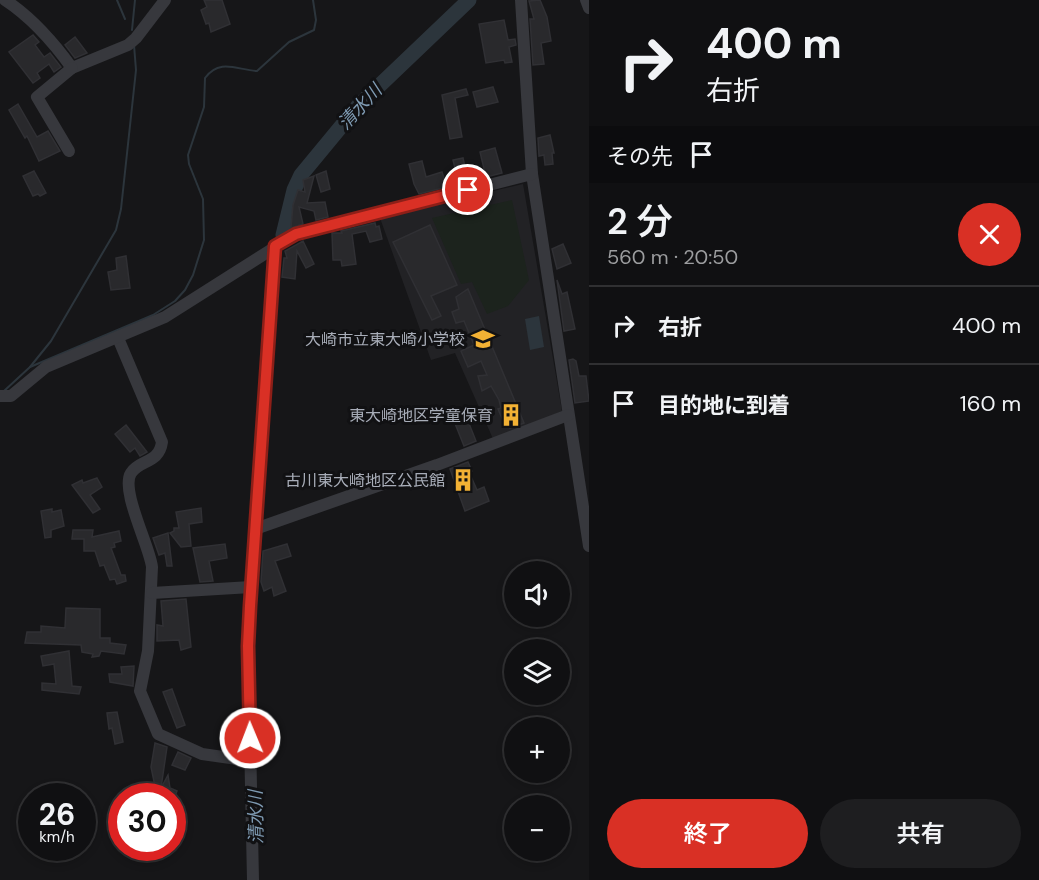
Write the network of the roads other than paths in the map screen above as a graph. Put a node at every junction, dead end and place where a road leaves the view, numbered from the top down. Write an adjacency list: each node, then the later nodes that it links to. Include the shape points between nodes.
1 (5, 0): 6 (street, via 57,47)
2 (165, 0): 6 (street, via 133,40)
3 (521, 0): 8 (street)
4 (586, 0): 5 (street)
5 (589, 8)
6 (72, 68): 7 (street, via 38,97)
7 (69, 151)
8 (532, 174): 9 (street, via 296,234); 12 (street)
9 (275, 246): 10 (street, via 165,317); 13 (street)
10 (118, 338): 11 (street, via 46,367 11,396); 16 (street, via 162,442 158,455 132,471 128,482 135,516 151,557)
11 (1, 396)
12 (568, 415): 13 (street); 14 (street)
13 (255, 528): 15 (street)
14 (589, 546)
15 (251, 587): 16 (street); 17 (street)
16 (152, 593): 17 (street, via 148,651 140,691 158,734 201,754)
17 (251, 761): 18 (street)
18 (253, 880)

